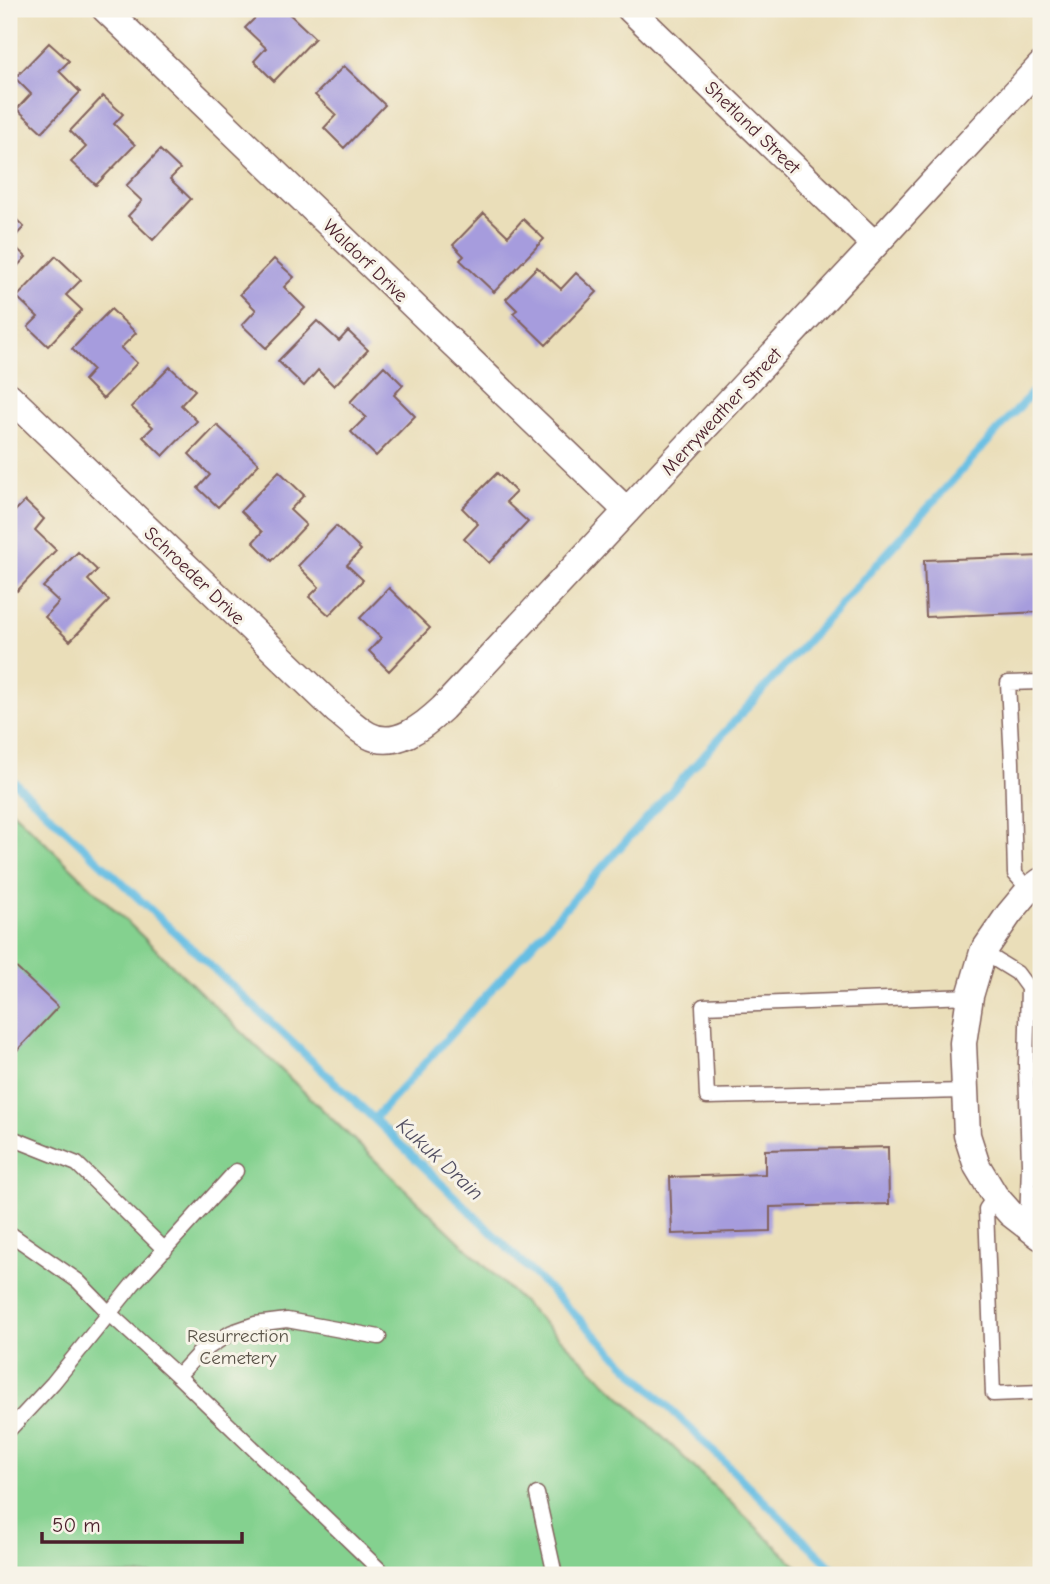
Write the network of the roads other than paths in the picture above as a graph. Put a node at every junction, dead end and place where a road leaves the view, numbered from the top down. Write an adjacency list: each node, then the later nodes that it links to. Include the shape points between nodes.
1 (105, 9): 6 (street, Waldorf Drive)
2 (630, 9): 4 (street, Shetland Street)
3 (1041, 65): 4 (street, Merryweather Street)
4 (875, 245): 6 (street, Merryweather Street)
5 (9, 396): 8 (street, Schroeder Drive, via 337,711 370,737)
6 (627, 511): 8 (street, Merryweather Street, via 443,708 424,726)
7 (1041, 682): 9 (lane, via 1008,683 1015,874)
8 (389, 741)
9 (1035, 886): 10 (street)
10 (983, 952): 11 (street); 16 (lane, via 1017,973 1028,988 1026,1065)
11 (970, 996): 12 (street, via 963,1043); 12 (lane, via 704,1006 707,1097)
12 (964, 1091): 15 (street, via 967,1135 977,1166)
13 (9, 1137): 18 (lane, via 77,1164)
14 (236, 1171): 18 (lane)
15 (995, 1196): 16 (street); 22 (lane, via 986,1209 993,1394)
16 (1034, 1231)
17 (9, 1233): 19 (lane, via 78,1281)
18 (165, 1250): 19 (lane)
19 (109, 1313): 21 (lane); 23 (lane)
20 (379, 1337): 21 (lane, via 287,1320 255,1324 232,1332 198,1354)
21 (178, 1376): 25 (lane)
22 (1041, 1392)
23 (9, 1430)
24 (537, 1494): 26 (lane)
25 (385, 1575)
26 (555, 1575)

